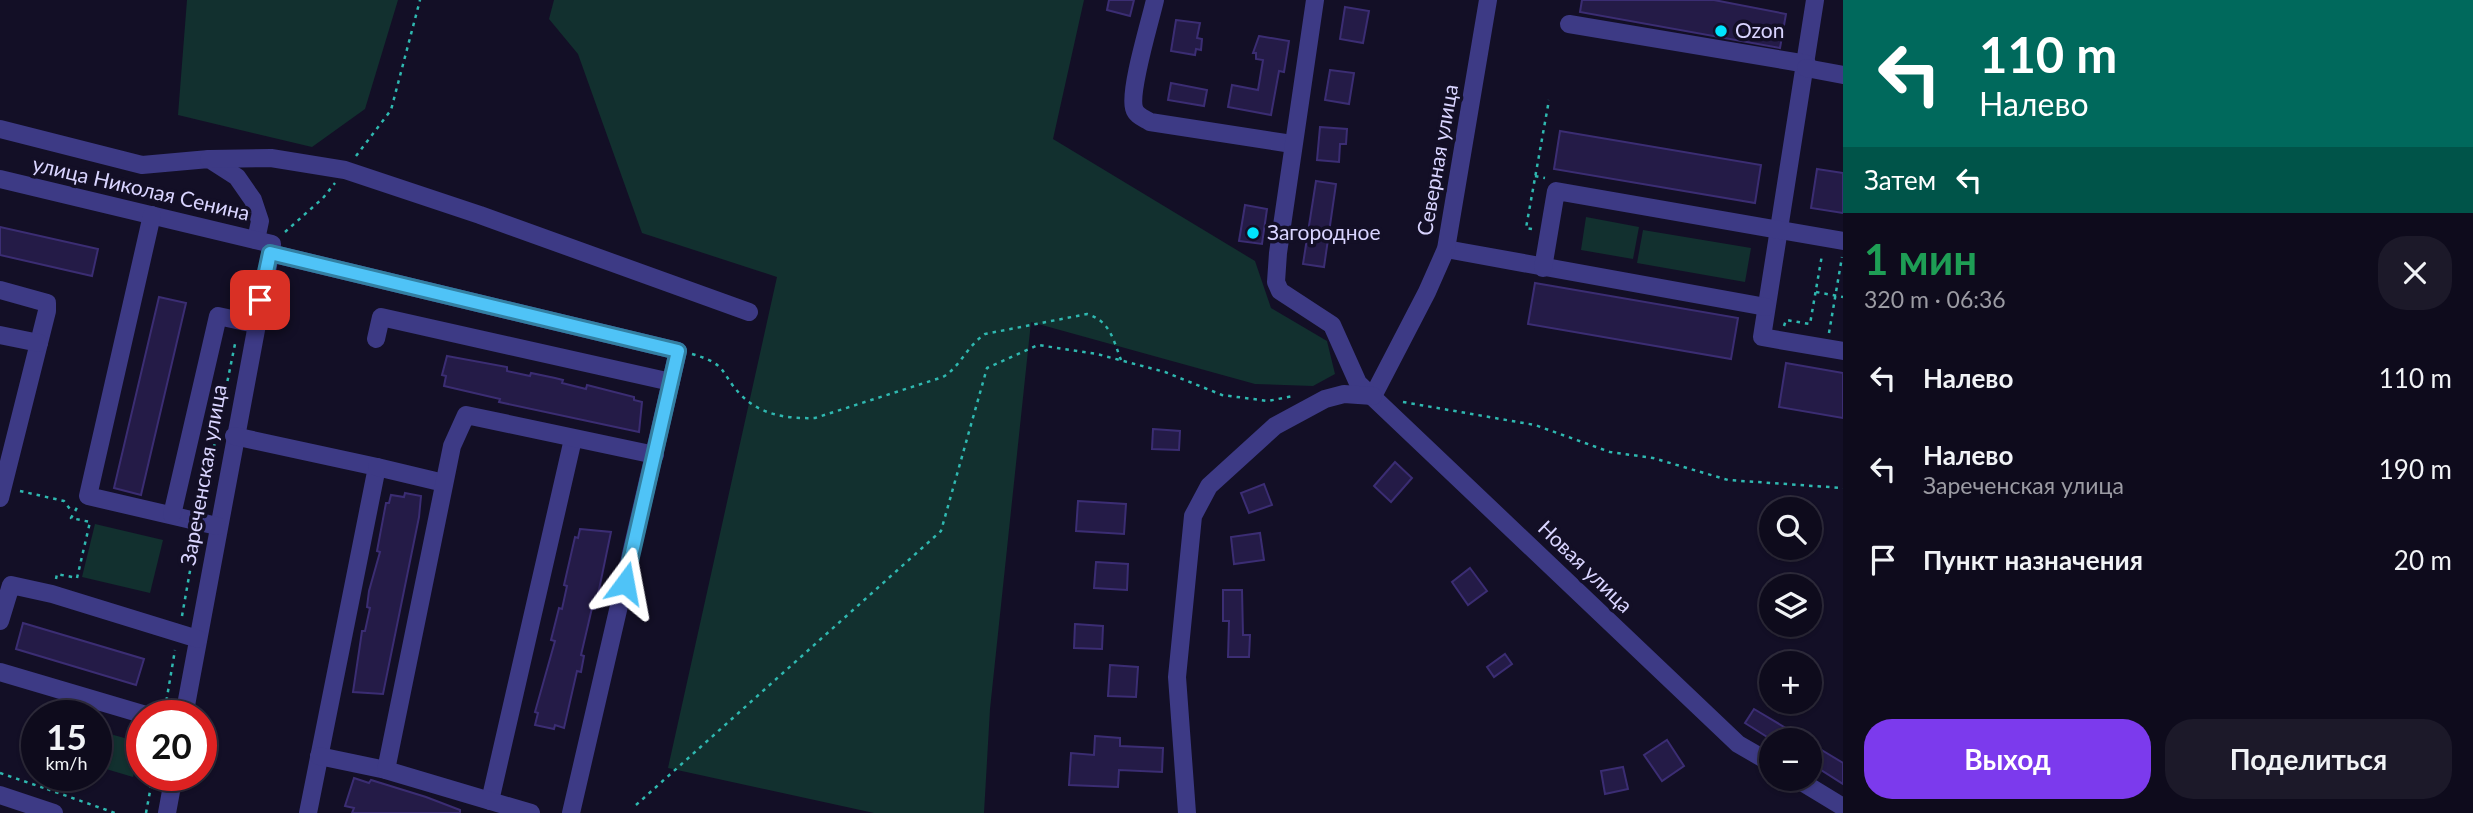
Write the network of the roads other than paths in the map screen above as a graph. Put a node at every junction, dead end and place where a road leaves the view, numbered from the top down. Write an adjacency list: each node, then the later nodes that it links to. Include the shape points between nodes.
1 (1155, 0): 9 (street, via 1135,88 1137,114 1150,122)
2 (1315, 0): 9 (street, Новая улица)
3 (1488, 0): 16 (street, Северная улица)
4 (1815, 0): 6 (street)
5 (1569, 24): 6 (street)
6 (1806, 66): 7 (street); 13 (street)
7 (1843, 75)
8 (0, 129): 10 (street, via 142,165)
9 (1292, 144): 27 (street, Новая улица, via 1276,282 1290,301 1332,325 1358,383)
10 (209, 159): 15 (street, Зареченская улица, via 237,177 253,200); 20 (street, via 271,158 345,170)
11 (0, 179): 12 (street, улица Николая Сенина)
12 (152, 215): 15 (street, улица Николая Сенина); 34 (street, via 88,496)
13 (1779, 231): 14 (street); 17 (street, via 1556,191); 19 (street)
14 (1843, 241)
15 (266, 246): 21 (street, Зареченская улица); 26 (street, улица Николая Сенина, via 678,351)
16 (1446, 248): 17 (street); 27 (street, Северная улица)
17 (1543, 268): 19 (street)
18 (0, 290): 24 (street, via 47,303)
19 (1766, 307): 25 (street, via 1762,337)
20 (749, 312)
21 (248, 322): 28 (street, Зареченская улица); 34 (street, via 218,316)
22 (0, 335): 24 (street)
23 (376, 339): 26 (street, via 381,317)
24 (39, 343): 33 (street)
25 (1835, 349)
26 (671, 382): 30 (street)
27 (1373, 396): 42 (street, Новая улица, via 1738,744); 54 (street, via 1344,394 1325,399 1275,426 1209,486 1193,516 1177,677)
28 (234, 436): 31 (street); 35 (street, Зареченская улица)
29 (573, 439): 30 (street); 32 (street, via 466,415 452,446); 47 (street)
30 (654, 455): 53 (street)
31 (377, 467): 32 (street); 41 (street)
32 (444, 483): 43 (street)
33 (1, 492)
34 (172, 516): 35 (street)
35 (218, 526): 37 (street, Зареченская улица)
36 (0, 621): 37 (street, via 11,585)
37 (198, 639): 39 (street, Зареченская улица)
38 (0, 672): 40 (street)
39 (187, 700)
40 (126, 709)
41 (319, 756): 43 (street); 51 (street)
42 (1759, 756)
43 (386, 770): 47 (street)
44 (171, 791): 50 (street)
45 (1817, 791): 48 (street)
46 (0, 795): 49 (street)
47 (490, 801): 52 (street)
48 (1843, 807)
49 (54, 813)
50 (167, 813)
51 (308, 813)
52 (531, 813)
53 (571, 813)
54 (1187, 813)

